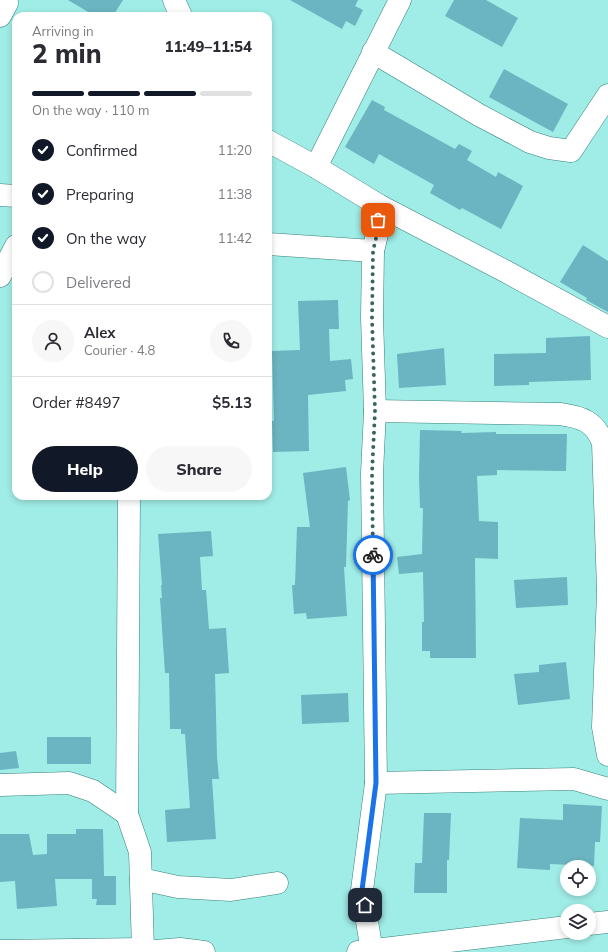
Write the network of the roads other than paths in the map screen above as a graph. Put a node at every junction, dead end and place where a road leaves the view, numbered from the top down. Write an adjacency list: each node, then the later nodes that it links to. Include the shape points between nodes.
1 (400, 0): 2 (street)
2 (373, 52): 3 (street, via 479,115 530,142 549,148 571,151); 5 (street)
3 (608, 95)
4 (272, 143): 5 (street)
5 (316, 167): 8 (street)
6 (0, 195): 7 (street)
7 (12, 196)
8 (380, 206): 10 (street); 13 (street)
9 (272, 244): 10 (street)
10 (373, 251): 14 (street)
11 (12, 254): 12 (street)
12 (0, 276)
13 (608, 327)
14 (375, 411): 16 (street, via 560,414 578,417 593,425 603,443); 19 (street, via 372,473)
15 (129, 500): 22 (street)
16 (608, 589)
17 (608, 592): 18 (street, via 603,728)
18 (608, 755)
19 (376, 783): 21 (street, via 574,779); 31 (street, via 362,890)
20 (0, 785): 22 (street, via 68,783 93,791)
21 (608, 789)
22 (127, 814): 23 (street, via 140,852)
23 (141, 879): 24 (street, via 178,887 231,890); 28 (street)
24 (277, 883)
25 (608, 922): 26 (street)
26 (596, 923)
27 (560, 928): 31 (street)
28 (142, 950): 29 (street); 30 (street, via 180,949)
29 (0, 951)
30 (204, 952)
31 (367, 952)

